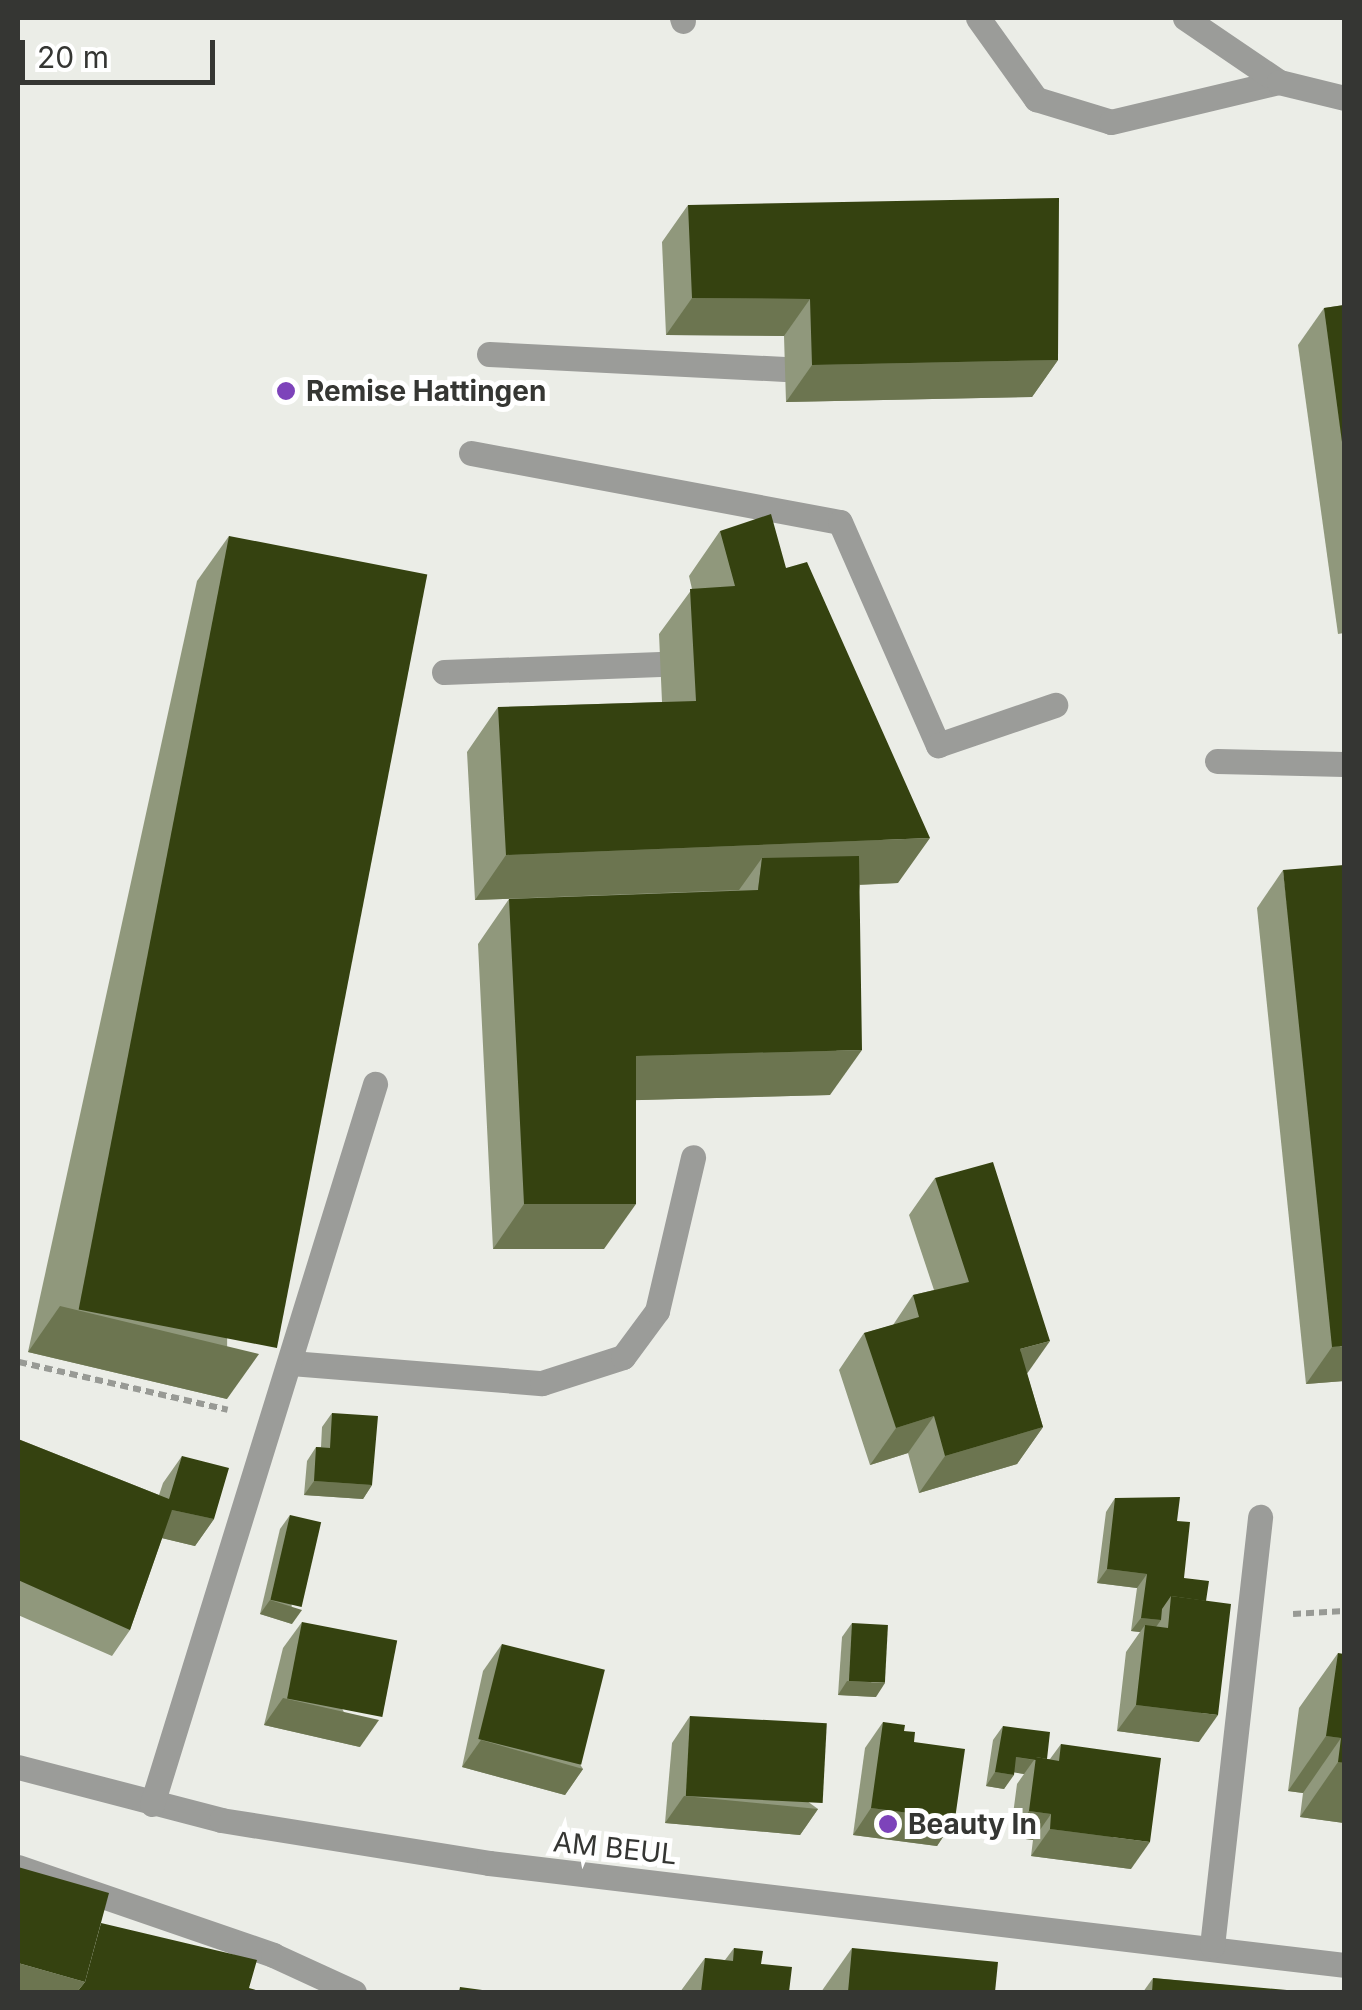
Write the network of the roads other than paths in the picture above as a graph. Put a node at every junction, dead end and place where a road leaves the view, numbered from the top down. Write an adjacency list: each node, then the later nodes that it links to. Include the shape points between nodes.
1 (978, 18): 3 (street, via 1036,99 1111,122)
2 (1185, 18): 3 (street)
3 (1279, 82): 4 (street)
4 (1344, 98)
5 (489, 354): 6 (street)
6 (785, 369)
7 (472, 453): 10 (street, via 840,522 938,744)
8 (660, 664): 9 (street)
9 (444, 672)
10 (1055, 705)
11 (1217, 761): 12 (street)
12 (1344, 764)
13 (374, 1084): 15 (street)
14 (693, 1157): 15 (street, via 657,1312 623,1358 542,1384)
15 (291, 1362): 18 (street)
16 (1260, 1517): 20 (street)
17 (18, 1767): 18 (street, AM BEUL)
18 (152, 1804): 20 (street, AM BEUL, via 488,1864)
19 (18, 1868): 22 (street, via 274,1955)
20 (1212, 1946): 21 (street, AM BEUL)
21 (1344, 1964)
22 (354, 1992)

